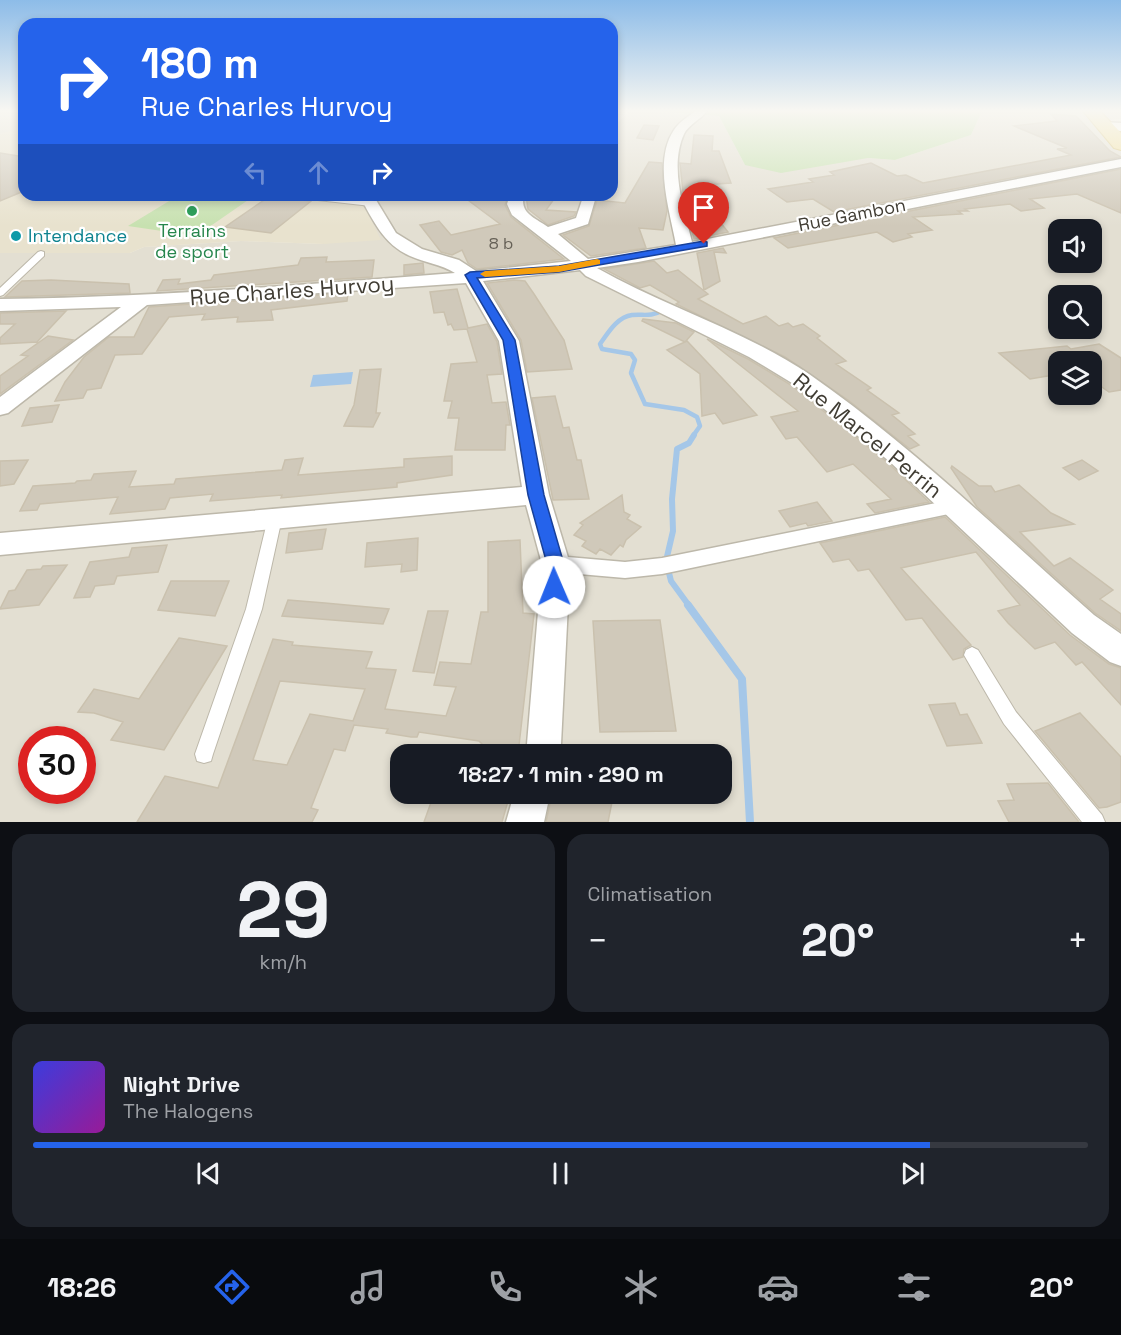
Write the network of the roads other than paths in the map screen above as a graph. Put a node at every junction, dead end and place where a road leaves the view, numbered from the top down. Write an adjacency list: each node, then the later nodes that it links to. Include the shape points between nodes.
1 (672, 149): 7 (street, via 673,187)
2 (1121, 163): 7 (street, Rue Gambon)
3 (370, 201): 10 (street, via 390,236 416,253 453,264)
4 (515, 201): 6 (street, Rue Marcel Perrin, via 517,212)
5 (588, 201): 6 (street, via 583,221)
6 (546, 233): 9 (street, Rue Marcel Perrin)
7 (684, 248): 9 (street, Rue Gambon)
8 (41, 254): 11 (lane)
9 (583, 265): 10 (street, Rue Charles Hurvoy); 16 (street, Rue Marcel Perrin, via 800,378)
10 (470, 275): 12 (street, Rue Charles Hurvoy); 15 (street, via 509,340)
11 (0, 292)
12 (142, 300): 13 (street, Rue Charles Hurvoy); 14 (street)
13 (0, 305)
14 (0, 408)
15 (536, 495): 17 (street); 19 (street)
16 (956, 506): 19 (street, via 667,565 625,570); 20 (street, Rue Marcel Perrin, via 1083,624)
17 (275, 518): 18 (street); 23 (lane, via 254,609)
18 (0, 544)
19 (556, 564): 22 (street)
20 (1121, 652)
21 (972, 655): 26 (lane, via 1010,718)
22 (544, 744)
23 (204, 754)
24 (530, 804): 25 (street)
25 (525, 822)
26 (1095, 822)

